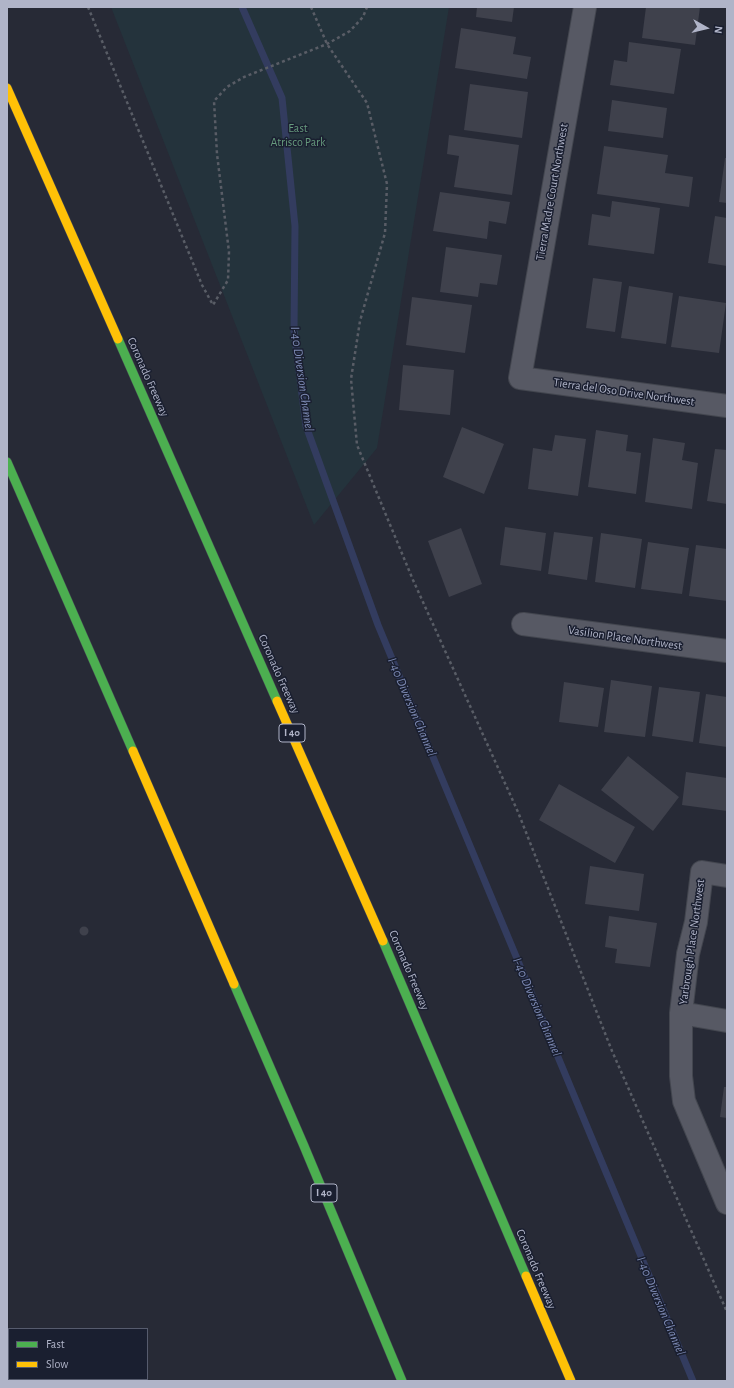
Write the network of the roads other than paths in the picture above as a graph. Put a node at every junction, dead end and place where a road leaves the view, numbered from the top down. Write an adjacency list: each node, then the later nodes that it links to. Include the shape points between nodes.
1 (585, 7): 3 (street, Tierra Madre Court Northwest)
2 (7, 88): 13 (highway, Coronado Freeway / I 40, via 399,976)
3 (520, 378): 4 (street, Tierra del Oso Drive Northwest)
4 (727, 406)
5 (7, 462): 12 (highway, I 40, via 298,1132)
6 (523, 624): 7 (street, Vasilion Place Northwest)
7 (727, 651)
8 (727, 876): 9 (street, Yarbrough Place Northwest, via 702,872 696,922 688,954)
9 (682, 1013): 10 (street); 11 (street, via 681,1076 684,1101)
10 (727, 1020)
11 (726, 1200)
12 (402, 1381)
13 (571, 1381)

